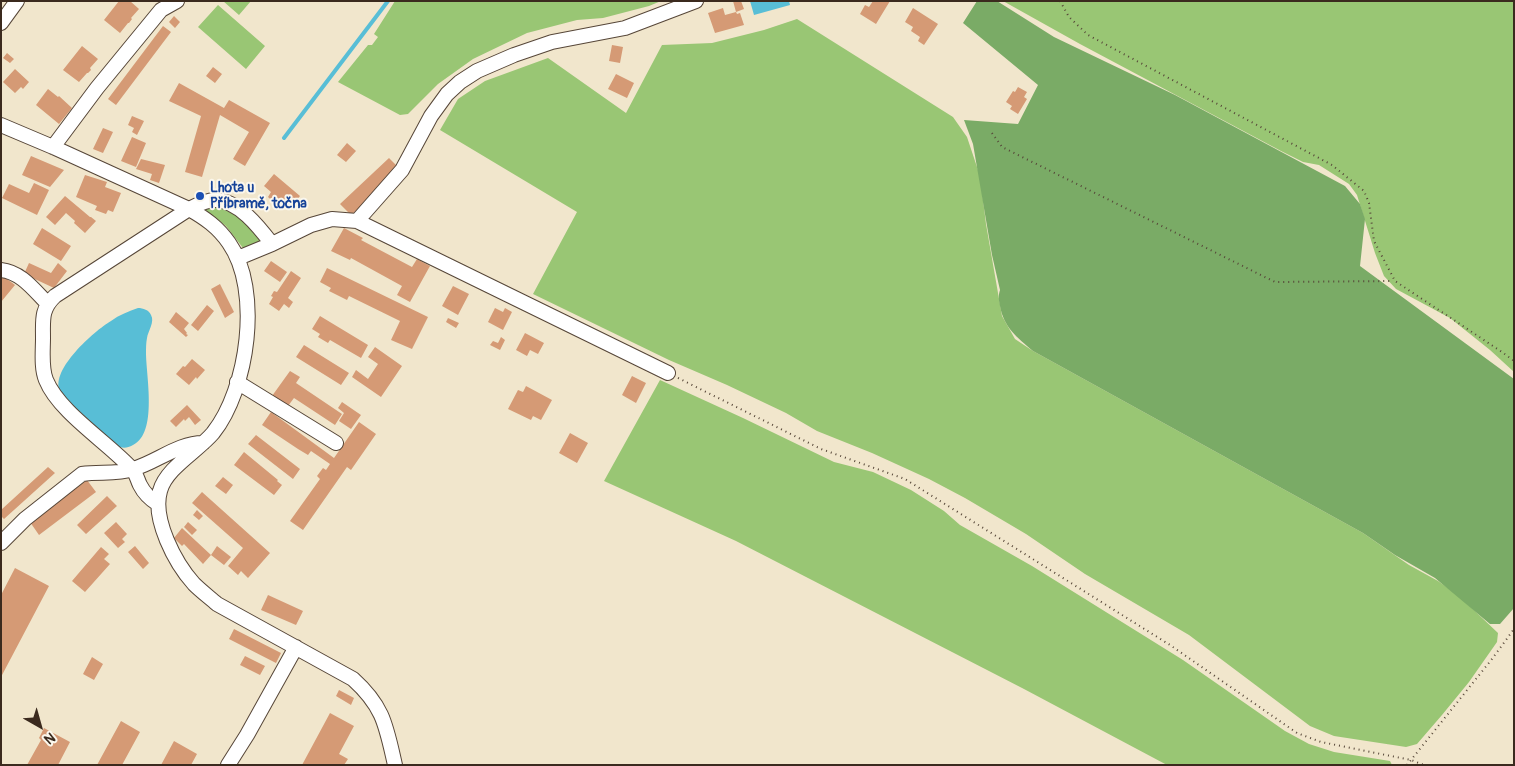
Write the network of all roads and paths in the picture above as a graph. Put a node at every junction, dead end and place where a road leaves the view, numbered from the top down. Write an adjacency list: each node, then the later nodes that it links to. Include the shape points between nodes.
1 (18, 1): 6 (street)
2 (177, 1): 5 (street)
3 (696, 1): 11 (street, via 625,28 542,45 477,71 447,94 431,116 402,170)
4 (1060, 1): 15 (path, via 1069,16 1088,35 1332,165 1364,192 1369,203 1374,241)
5 (158, 6): 9 (street)
6 (1, 23)
7 (1, 125): 9 (street)
8 (992, 133): 15 (path, via 1002,147 1275,282)
9 (53, 146): 10 (street)
10 (189, 209): 12 (street, via 213,200 222,201 239,209); 13 (street, via 219,230); 16 (street)
11 (357, 221): 12 (street, via 332,219 311,225); 18 (street)
12 (272, 244): 13 (street)
13 (238, 258): 19 (street, via 246,292 248,328)
14 (1, 270): 16 (street, via 14,272)
15 (1395, 281): 17 (path)
16 (47, 303): 22 (street, via 43,314 44,367 52,391)
17 (1514, 361)
18 (668, 373): 27 (path, via 821,449 905,479 1170,645 1297,733 1321,742)
19 (237, 382): 20 (street, via 223,418); 21 (street)
20 (203, 443): 22 (street, via 192,443); 23 (street, via 165,480)
21 (336, 443)
22 (133, 469): 23 (street, via 140,486); 24 (street, via 82,474 25,518)
23 (158, 504): 26 (street, via 170,546 198,588 217,604)
24 (1, 543)
25 (1514, 629): 27 (path)
26 (296, 647): 28 (street); 29 (street, via 353,679 367,691 385,722)
27 (1411, 760): 30 (path); 31 (path)
28 (228, 765)
29 (395, 765)
30 (1407, 765)
31 (1424, 765)

